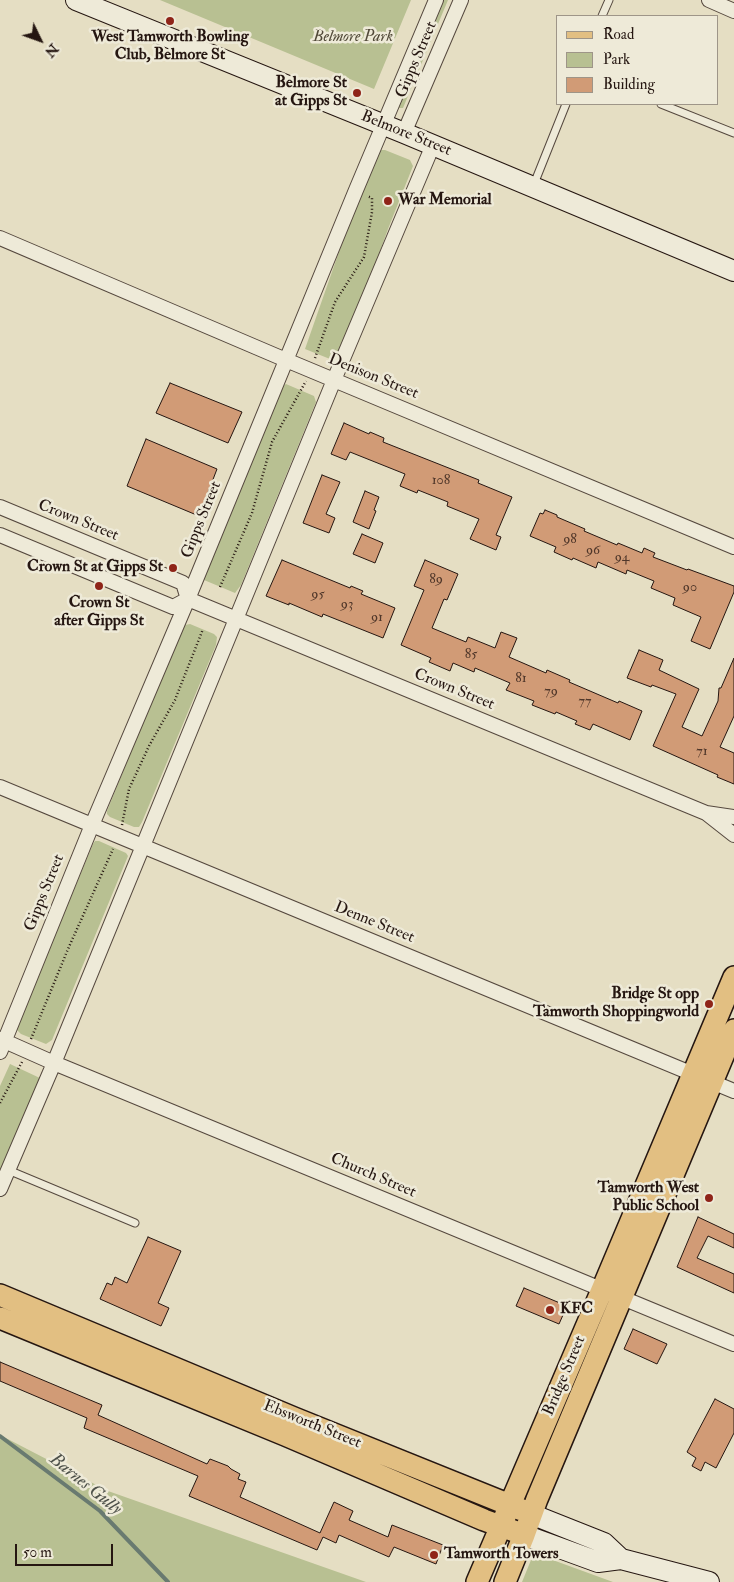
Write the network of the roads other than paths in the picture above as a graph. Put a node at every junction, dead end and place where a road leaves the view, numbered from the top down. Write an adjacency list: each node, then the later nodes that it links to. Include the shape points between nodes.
1 (76, 0): 10 (street, Belmore Street)
2 (436, 0): 10 (street, Gipps Street)
3 (461, 0): 11 (street, Gipps Street)
4 (609, 0): 7 (lane)
5 (709, 0): 6 (street)
6 (734, 10)
7 (602, 15)
8 (566, 105): 14 (lane)
9 (664, 105): 12 (lane)
10 (384, 125): 11 (street, Belmore Street); 17 (street, Gipps Street)
11 (404, 133): 13 (street, Belmore Street)
12 (734, 133)
13 (433, 145): 14 (street, Belmore Street); 18 (street)
14 (533, 186): 16 (street, Belmore Street)
15 (0, 238): 17 (street, Denison Street)
16 (734, 271)
17 (286, 360): 18 (street, Denison Street); 22 (street, Gipps Street)
18 (334, 380): 21 (street, Denison Street); 23 (street)
19 (0, 508): 22 (street, Crown Street, via 183,583)
20 (0, 535): 22 (street, via 173,607)
21 (734, 546)
22 (188, 599): 23 (street, Crown Street); 27 (street, Gipps Street)
23 (235, 619): 25 (street, Crown Street); 29 (street)
24 (0, 786): 27 (street, Denne Street)
25 (706, 813): 26 (street, Crown Street); 28 (street, Crown Street)
26 (734, 817)
27 (92, 825): 29 (street, Denne Street); 32 (street, Gipps Street)
28 (734, 835)
29 (142, 846): 33 (street); 34 (street, Denne Street)
30 (734, 977): 34 (main road, Bridge Street)
31 (734, 1030): 34 (main road, Bridge Street)
32 (2, 1044): 33 (street, Church Street, via 26,1050)
33 (54, 1063): 36 (street); 39 (street, Church Street)
34 (702, 1077): 35 (street, Denne Street); 39 (main road, Bridge Street)
35 (734, 1091)
36 (8, 1170): 37 (street); 38 (lane)
37 (0, 1188)
38 (135, 1223)
39 (612, 1294): 42 (street, Church Street); 43 (main road, Bridge Street); 44 (main road, Bridge Street)
40 (0, 1295): 43 (main road, Ebsworth Street)
41 (0, 1318): 45 (main road, Ebsworth Street)
42 (734, 1344)
43 (510, 1506): 44 (main road, Ebsworth Street); 45 (main road, Bridge Street)
44 (532, 1514): 46 (main road, Bridge Street); 47 (street, Ebsworth Street, via 604,1543)
45 (501, 1526): 46 (main road, Ebsworth Street); 49 (main road, Bridge Street)
46 (524, 1535): 47 (street, Ebsworth Street, via 598,1562); 48 (main road, Bridge Street)
47 (621, 1559): 50 (street, Ebsworth Street)
48 (508, 1575)
49 (477, 1582)
50 (709, 1582)

